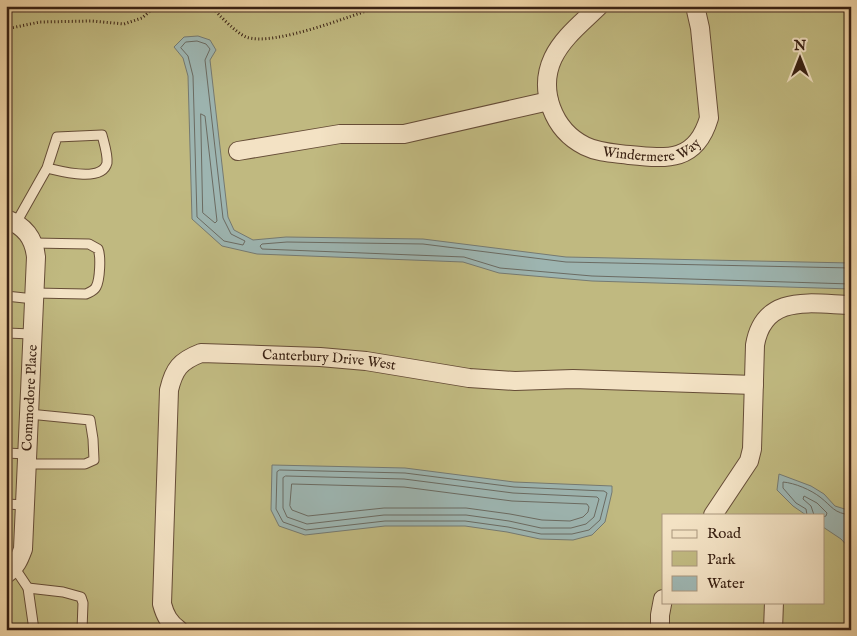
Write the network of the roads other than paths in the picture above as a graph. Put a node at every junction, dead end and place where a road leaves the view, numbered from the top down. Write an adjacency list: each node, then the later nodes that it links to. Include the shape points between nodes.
1 (599, 6): 3 (street, Windermere Way, via 553,57 547,80)
2 (695, 6): 3 (street, Windermere Way, via 709,118 706,129 683,153 661,158 596,150 566,132 558,123)
3 (549, 101): 4 (street, via 404,134 340,134)
4 (238, 151)
5 (47, 168): 5 (lane, via 57,137 102,135 107,161 99,172 76,174); 6 (lane)
6 (11, 221): 7 (street)
7 (33, 242): 9 (street, Commodore Place, via 36,257); 9 (lane, via 89,244 100,254 98,284 92,292)
8 (6, 296): 9 (lane)
9 (34, 296): 12 (street, Commodore Place)
10 (851, 305): 13 (street, via 795,304 774,311 757,334)
11 (6, 333): 12 (lane)
12 (32, 334): 14 (street, Commodore Place)
13 (754, 385): 19 (street, via 749,461); 26 (street, Canterbury Drive West, via 573,379 515,381 469,378 320,357 201,354 190,357 173,374 168,400 162,604 166,616)
14 (29, 414): 16 (street, Commodore Place); 16 (lane, via 90,420 94,460 84,464)
15 (6, 453): 16 (lane)
16 (27, 459): 18 (street, Commodore Place)
17 (6, 504): 18 (lane)
18 (25, 505): 20 (street, Commodore Place, via 23,549)
19 (715, 514)
20 (10, 570): 21 (lane)
21 (28, 588): 24 (lane); 25 (lane, via 81,597)
22 (662, 604): 27 (street)
23 (774, 604): 28 (street)
24 (34, 630)
25 (82, 630)
26 (179, 630)
27 (660, 630)
28 (773, 630)

